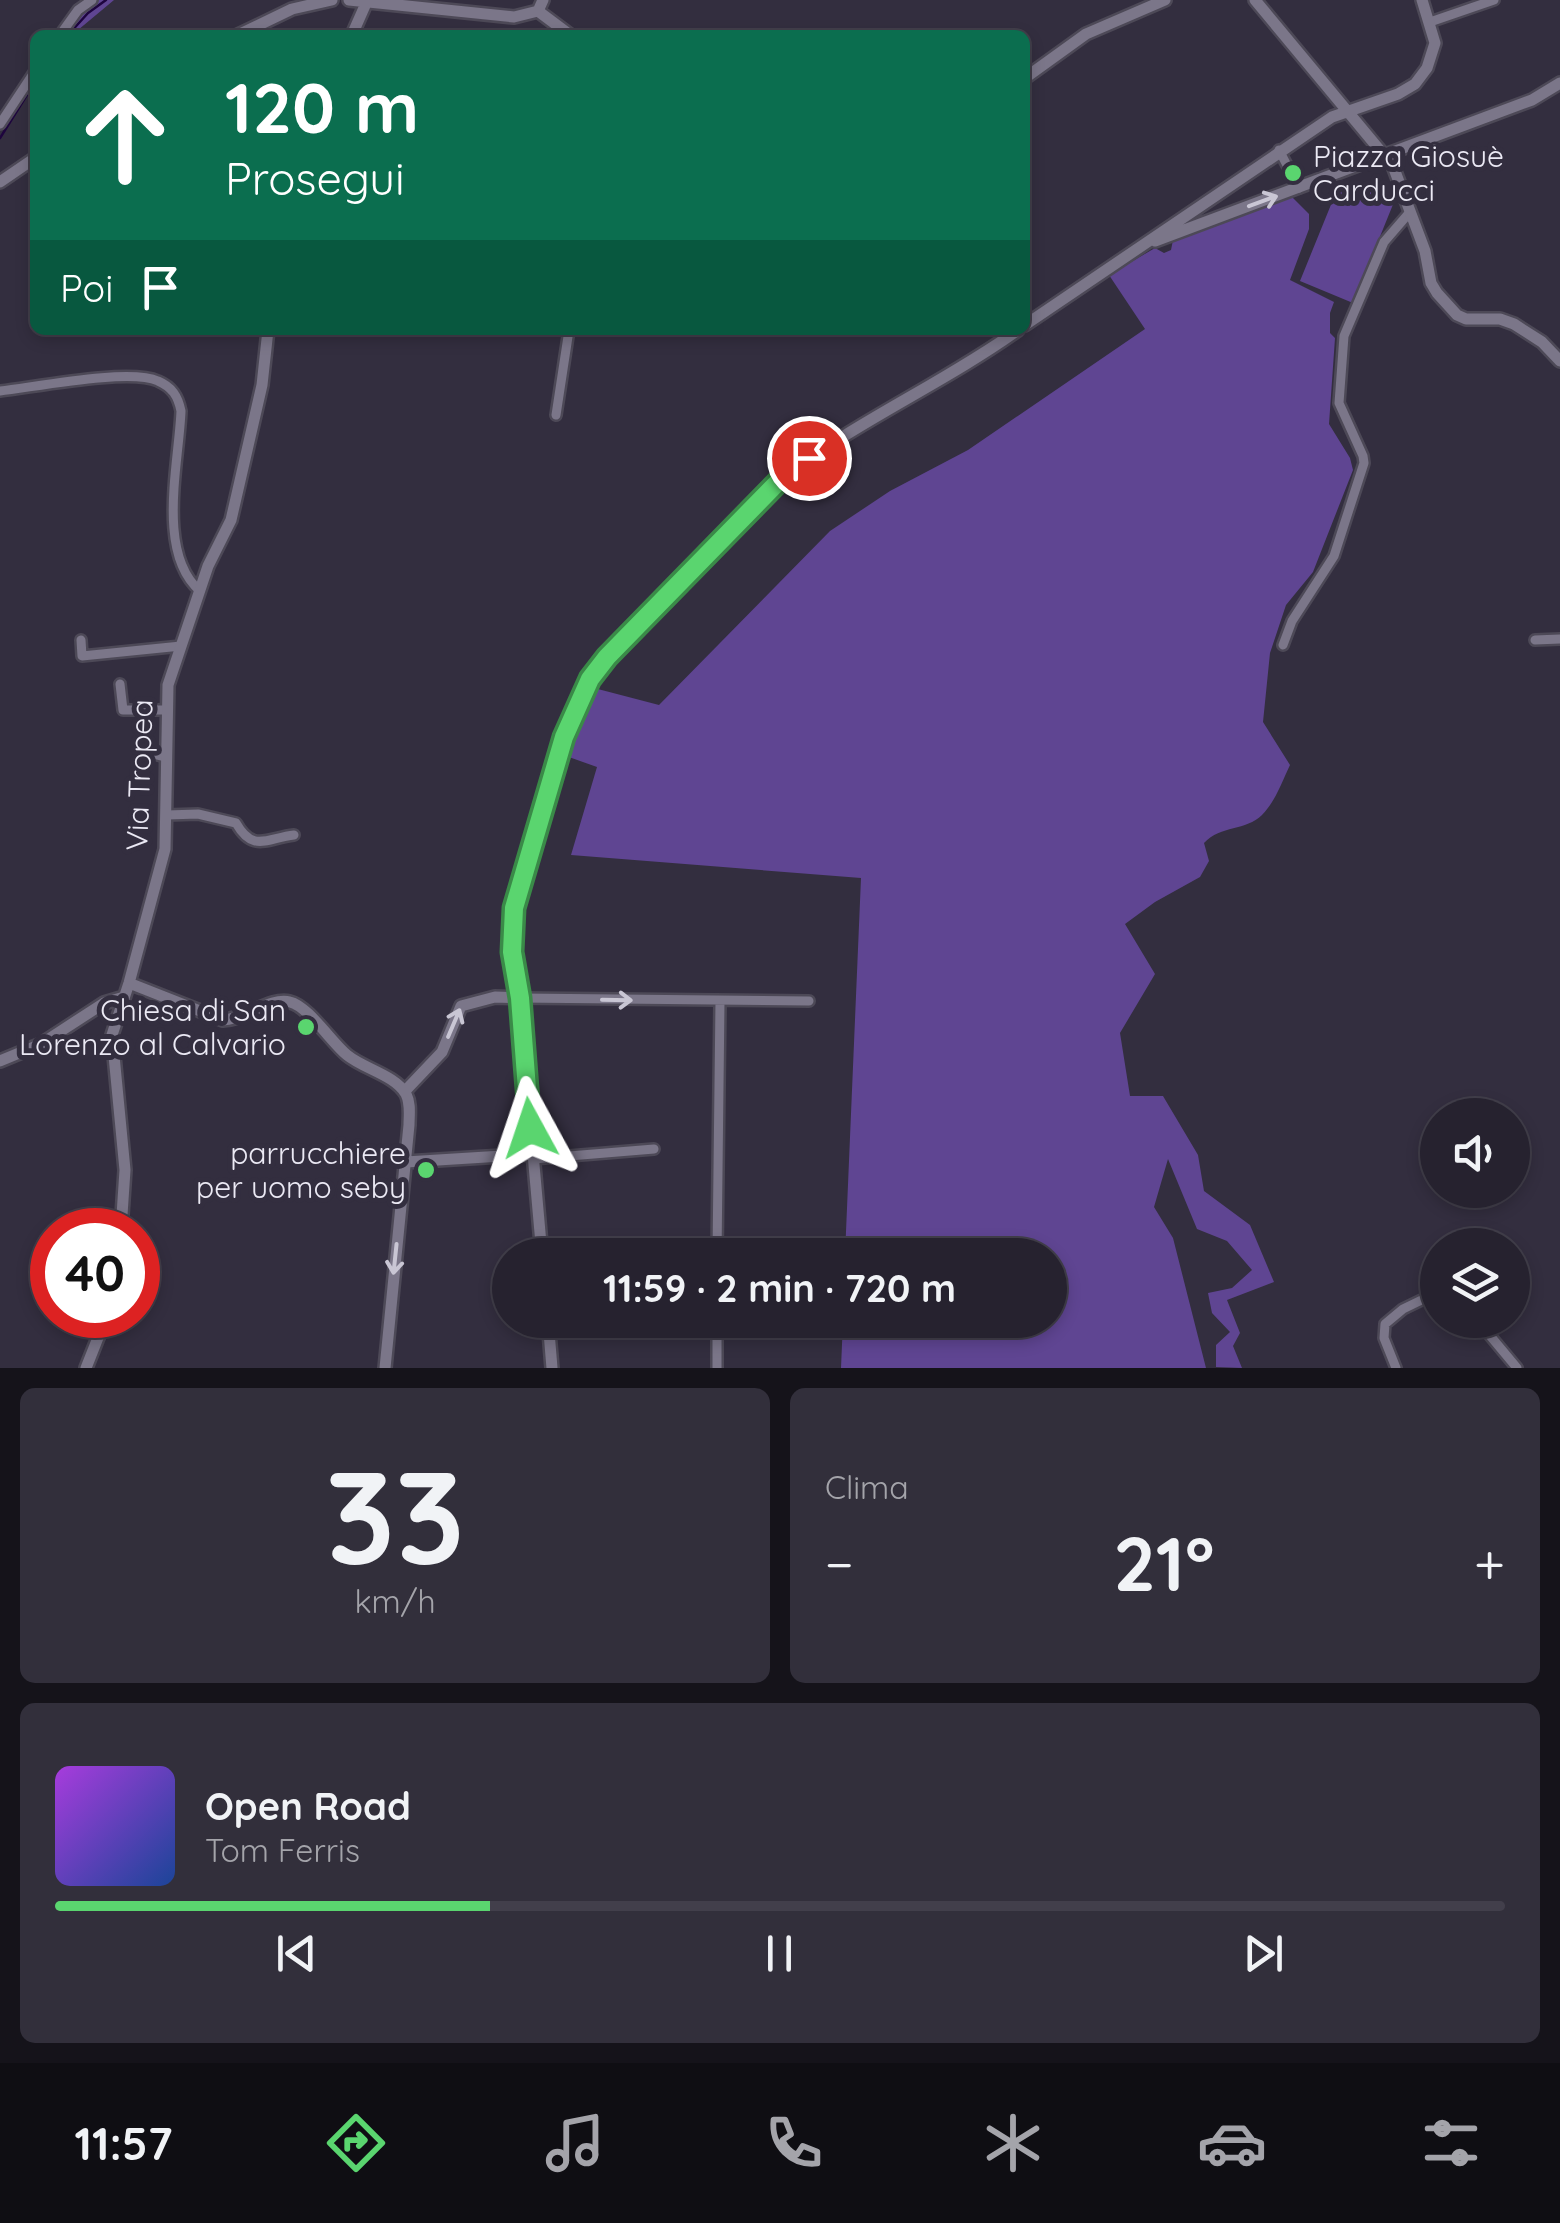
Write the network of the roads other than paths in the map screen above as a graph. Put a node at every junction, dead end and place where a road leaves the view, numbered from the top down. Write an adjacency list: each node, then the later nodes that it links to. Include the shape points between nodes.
1 (92, 0): 9 (street)
2 (332, 0): 13 (street)
3 (350, 0): 8 (street)
4 (1165, 0): 16 (street, via 1086,34)
5 (1254, 0): 19 (street)
6 (1422, 0): 11 (street)
7 (1494, 0): 11 (street)
8 (368, 1): 10 (street, via 514,17); 14 (street)
9 (78, 5): 12 (street)
10 (541, 6): 15 (street)
11 (1430, 22): 19 (street, via 1434,51 1415,84)
12 (63, 30)
13 (249, 30)
14 (354, 30)
15 (565, 30)
16 (1030, 74)
17 (30, 79): 20 (street)
18 (1560, 83): 22 (street)
19 (1348, 111): 21 (street); 22 (street)
20 (0, 124)
21 (1279, 150): 25 (street); 26 (street)
22 (1386, 156): 25 (street); 27 (street)
23 (30, 161): 24 (street)
24 (0, 182)
25 (1299, 188): 28 (street, one-way to 25)
26 (1219, 191): 28 (street); 29 (street)
27 (1410, 212): 34 (street, via 1430,283 1457,315 1514,324); 42 (street, via 1384,242 1344,336 1339,403 1364,463 1334,556)
28 (1227, 214): 29 (street)
29 (1116, 262): 30 (street)
30 (1030, 322)
31 (267, 335): 37 (street, Via Tropea, via 231,520)
32 (567, 335): 36 (street)
33 (1011, 335): 51 (street, via 778,482 590,679 564,737 514,908)
34 (1560, 361)
35 (0, 391): 37 (street, via 138,376 176,394 181,410 174,543 186,577)
36 (556, 414)
37 (200, 591): 41 (street, Via Tropea)
38 (1560, 639): 40 (street)
39 (81, 640): 41 (street, via 82,656)
40 (1536, 640)
41 (181, 646): 44 (street, Via Tropea)
42 (1283, 646)
43 (120, 684): 44 (street, via 123,710)
44 (166, 710): 46 (street, Via Tropea)
45 (142, 751): 46 (street)
46 (166, 757): 47 (street, Via Tropea)
47 (167, 814): 48 (street, via 236,822 246,837 262,843); 49 (street, Via Tropea, via 165,849)
48 (294, 835)
49 (130, 982): 50 (street, Via Tropea); 55 (street, via 222,1020 290,1002 350,1058)
50 (124, 997): 54 (street); 59 (street, Via Tropea, via 111,1044)
51 (520, 998): 52 (street, one-way to 52); 55 (street, one-way to 51, via 442,1052 461,1006); 57 (street)
52 (720, 1001): 53 (street); 61 (street)
53 (809, 1001)
54 (0, 1061)
55 (407, 1090): 58 (street, via 414,1102)
56 (654, 1149): 57 (street)
57 (533, 1156): 58 (street); 60 (street)
58 (406, 1162): 68 (street, one-way to 68)
59 (123, 1208)
60 (540, 1238)
61 (717, 1238)
62 (1420, 1301): 71 (street, via 1384,1324)
63 (98, 1338): 67 (street)
64 (550, 1338): 69 (street)
65 (717, 1338): 70 (street)
66 (1491, 1338): 72 (street)
67 (86, 1368)
68 (385, 1368)
69 (552, 1368)
70 (717, 1368)
71 (1396, 1368)
72 (1517, 1368)

